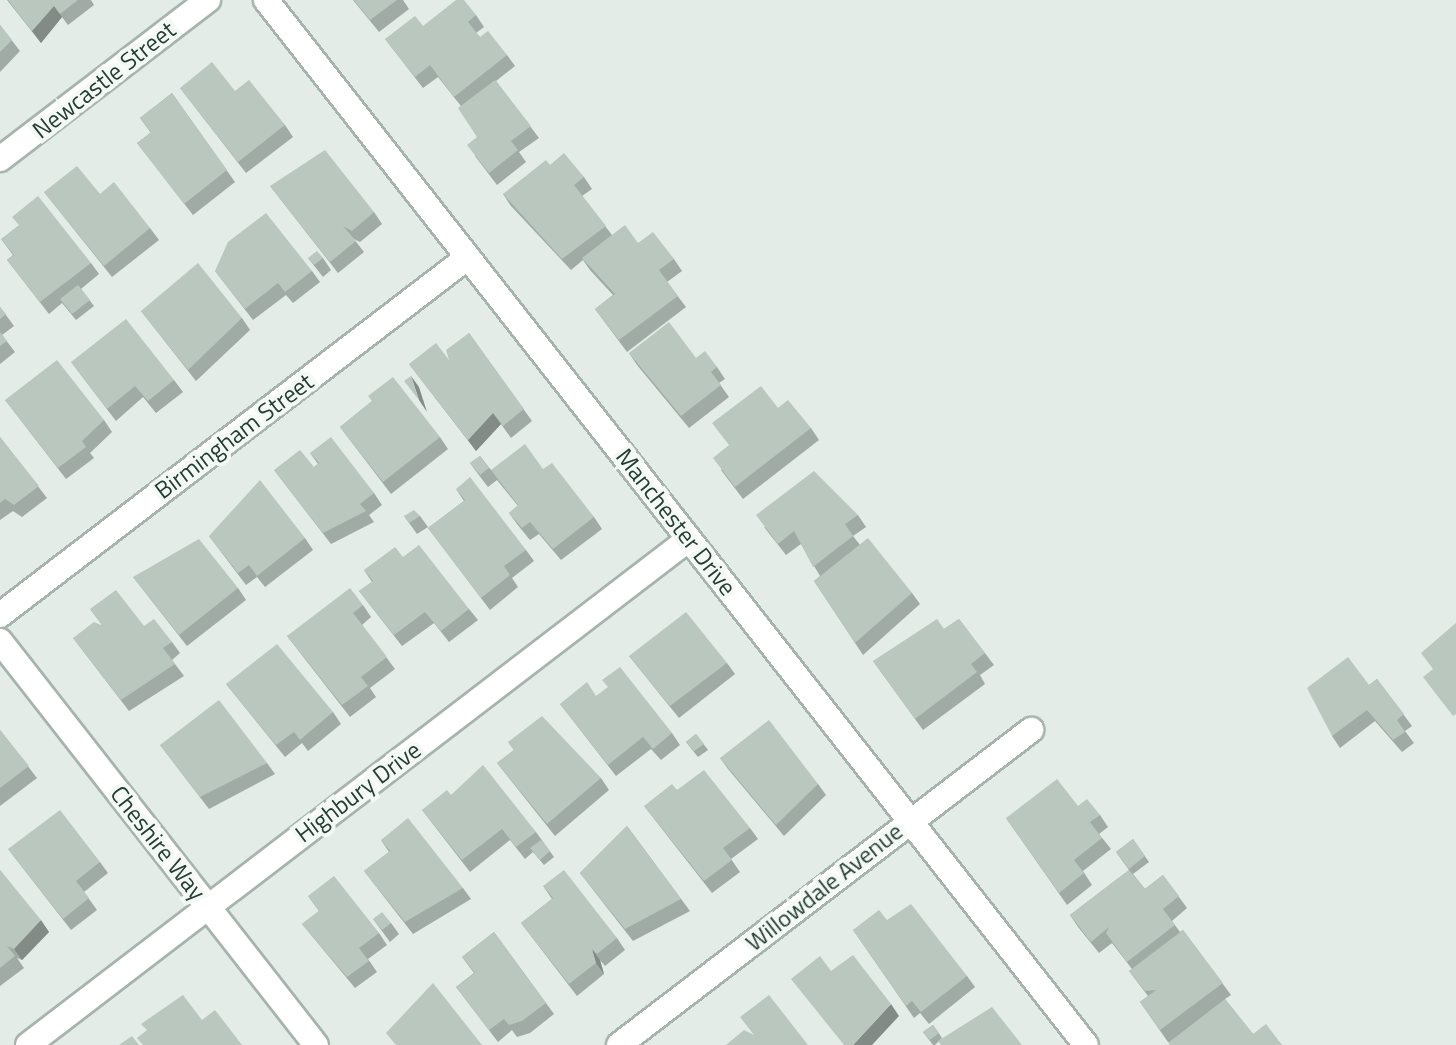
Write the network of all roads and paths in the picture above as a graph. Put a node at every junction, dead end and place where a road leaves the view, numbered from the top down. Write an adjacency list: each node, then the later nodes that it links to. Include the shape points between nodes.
1 (208, 0): 3 (street, Newcastle Street)
2 (266, 0): 4 (street, Manchester Drive)
3 (0, 159)
4 (468, 257): 5 (street, Manchester Drive); 6 (street, Birmingham Street)
5 (689, 539): 9 (street, Manchester Drive); 10 (street, Highbury Drive)
6 (0, 615)
7 (0, 641): 10 (street, Cheshire Way)
8 (1031, 730): 9 (street, Willowdale Avenue)
9 (909, 821): 13 (street, Willowdale Avenue); 14 (street, Manchester Drive)
10 (208, 907): 11 (street, Highbury Drive); 12 (street, Cheshire Way)
11 (28, 1045)
12 (316, 1045)
13 (619, 1045)
14 (1086, 1045)

